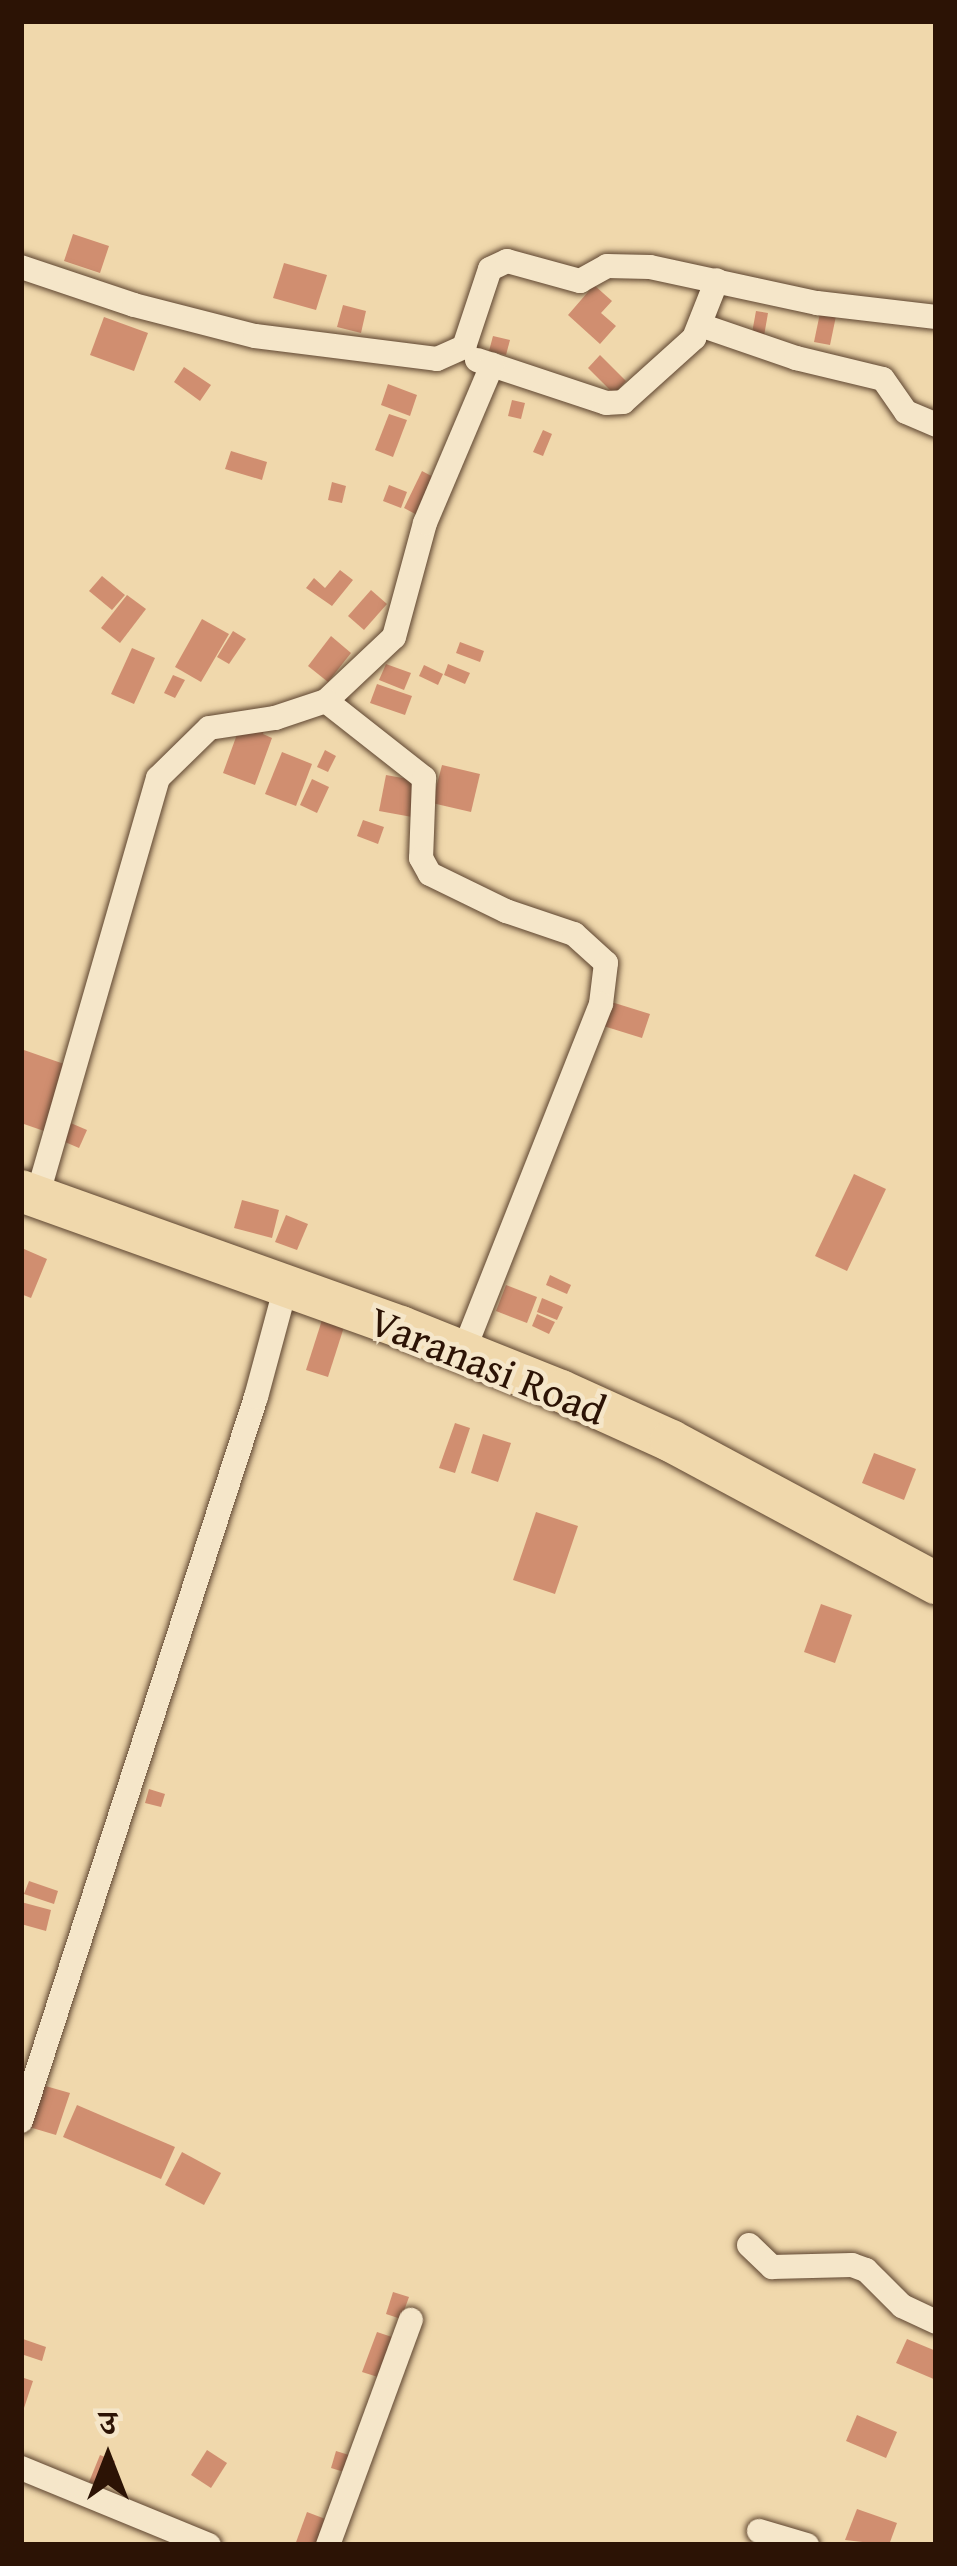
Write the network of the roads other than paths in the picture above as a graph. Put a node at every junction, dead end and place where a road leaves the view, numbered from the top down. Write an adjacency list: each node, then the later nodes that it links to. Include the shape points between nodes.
1 (21, 267): 5 (street, via 255,336 437,359)
2 (717, 280): 3 (street, via 817,303); 4 (street); 5 (street, via 619,264 567,281 498,262)
3 (936, 317)
4 (700, 325): 6 (street, via 676,358 622,402); 7 (street, via 883,380 913,418)
5 (458, 354): 6 (street)
6 (492, 365): 8 (street, via 425,523 394,637)
7 (936, 425)
8 (326, 701): 9 (street, via 209,728 158,778); 11 (street, via 424,778 421,858 430,874 574,934 606,963 601,1004)
9 (29, 1194): 10 (highway, Varanasi Road)
10 (286, 1286): 11 (highway, Varanasi Road); 13 (street)
11 (463, 1352): 12 (highway, Varanasi Road, via 671,1442)
12 (936, 1582)
13 (21, 2121)
14 (749, 2245): 16 (street, via 784,2269 866,2270 902,2306)
15 (412, 2320): 20 (street)
16 (936, 2322)
17 (21, 2468): 19 (street)
18 (759, 2531): 21 (street)
19 (209, 2545)
20 (328, 2545)
21 (807, 2545)

